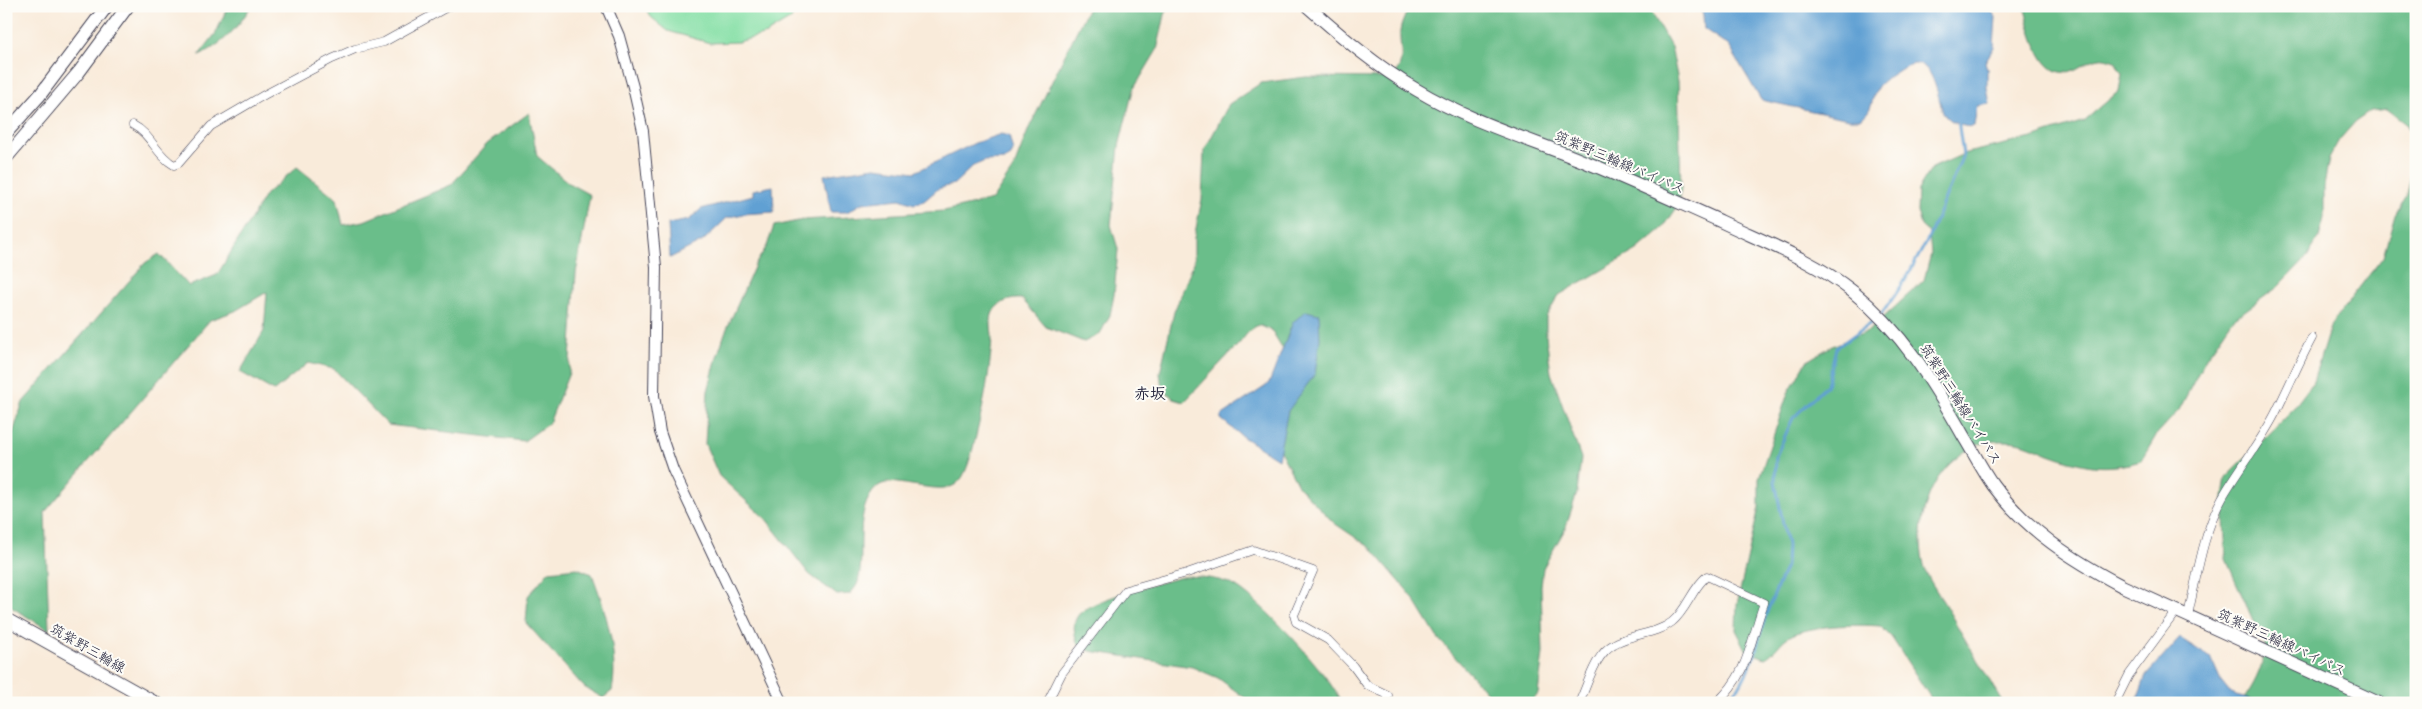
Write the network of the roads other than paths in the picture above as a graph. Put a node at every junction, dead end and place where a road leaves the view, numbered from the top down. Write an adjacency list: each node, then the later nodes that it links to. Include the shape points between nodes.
1 (107, 6): 9 (main road, via 40,95)
2 (128, 6): 10 (main road, via 79,72)
3 (449, 6): 8 (street, via 384,42 332,59 264,95 211,126 174,165 164,159 143,130)
4 (606, 6): 6 (street)
5 (1307, 6): 12 (main road, 筑紫野三輪線バイパス, via 1359,51 1418,91 1766,242 1810,264 1850,290 1917,358 1993,485 2023,519 2046,540 2084,566)
6 (627, 66): 7 (street); 15 (street, via 643,131 652,208 656,266 654,396 660,432 673,470)
7 (638, 68)
8 (133, 125)
9 (6, 133)
10 (6, 158)
11 (2312, 338): 12 (street, via 2277,410 2222,498)
12 (2182, 613): 20 (street, via 2129,675); 21 (main road, 筑紫野三輪線バイパス)
13 (6, 619): 14 (main road, 筑紫野三輪線)
14 (156, 703)
15 (783, 703)
16 (1048, 703): 17 (street, via 1062,673 1126,590 1253,550 1313,571 1294,615 1296,622 1328,640 1367,685 1388,695)
17 (1387, 703)
18 (1579, 703): 19 (street, via 1607,649 1658,630 1674,620 1707,576 1764,603 1743,670)
19 (1716, 703)
20 (2115, 703)
21 (2380, 703)

